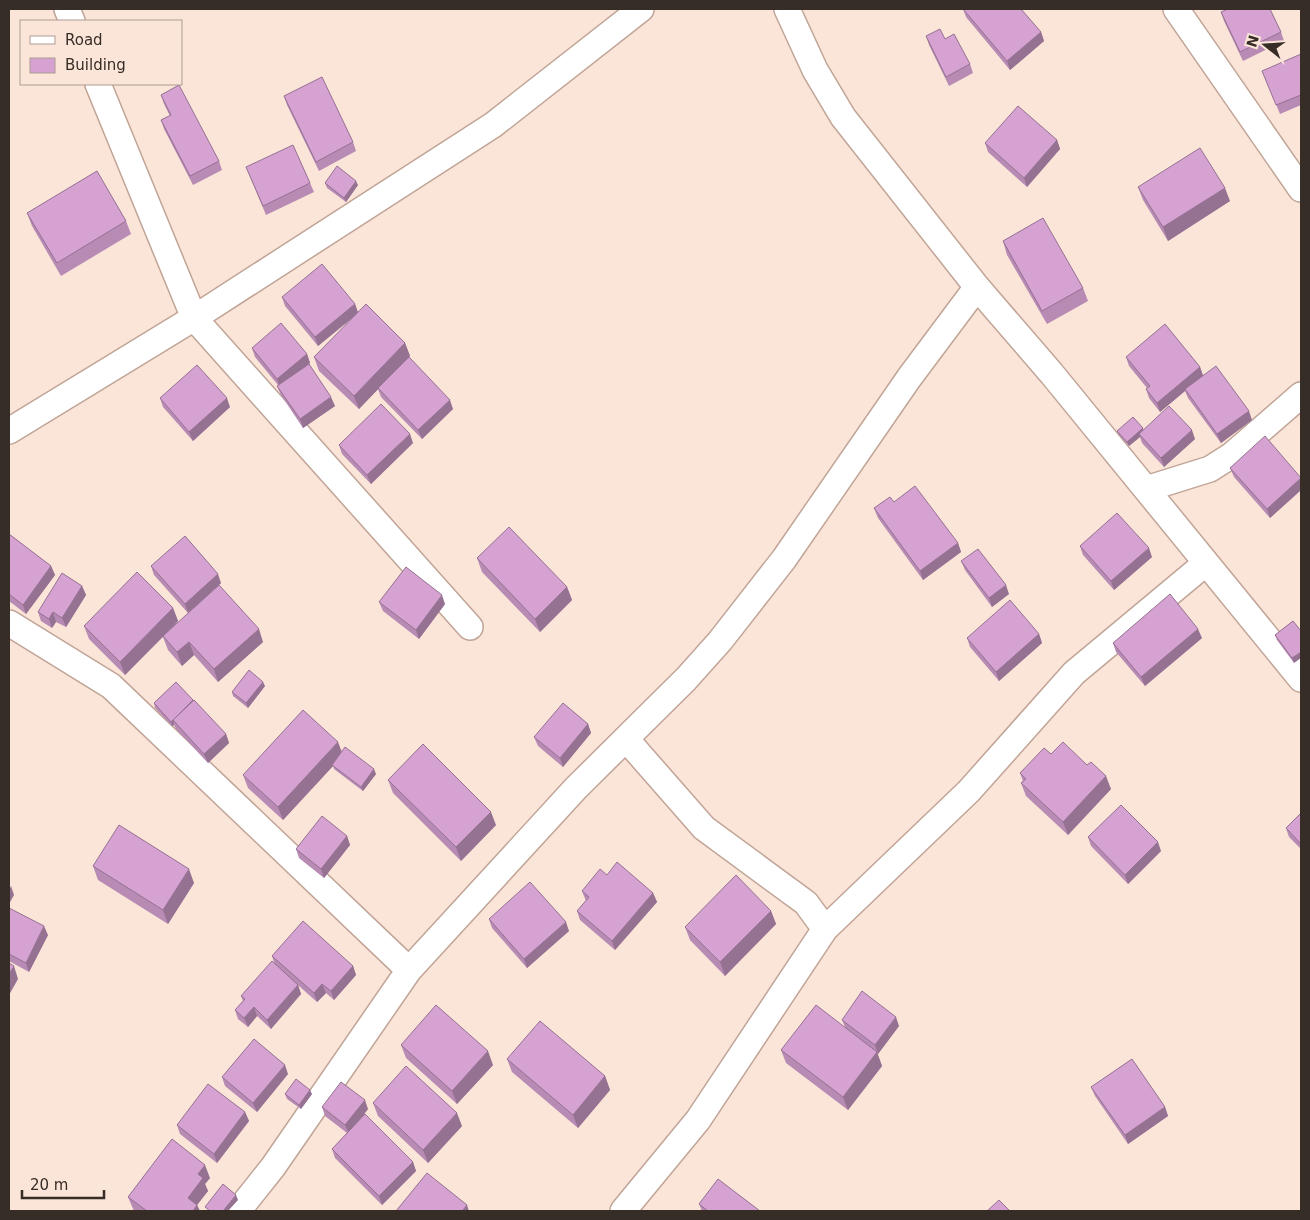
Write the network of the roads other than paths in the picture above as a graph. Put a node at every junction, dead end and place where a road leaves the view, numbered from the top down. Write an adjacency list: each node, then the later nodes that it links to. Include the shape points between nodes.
1 (640, 9): 7 (street, via 493,125)
2 (787, 9): 6 (street, via 815,70 843,117)
3 (1176, 9): 5 (street)
4 (98, 85): 7 (street)
5 (1301, 189)
6 (978, 287): 10 (street); 15 (street, via 909,378 772,574 714,648)
7 (194, 318): 9 (street); 13 (street)
8 (1301, 395): 10 (street, via 1232,455 1210,469)
9 (9, 431)
10 (1146, 489): 11 (street)
11 (1206, 562): 14 (street); 16 (street, via 1074,672 969,791)
12 (9, 623): 17 (street, via 111,686)
13 (470, 627)
14 (1301, 679)
15 (626, 739): 16 (street, via 704,828 806,902); 17 (street, via 576,788)
16 (825, 929): 19 (street, via 698,1120)
17 (410, 970): 18 (street, via 273,1167)
18 (238, 1211)
19 (623, 1211)

